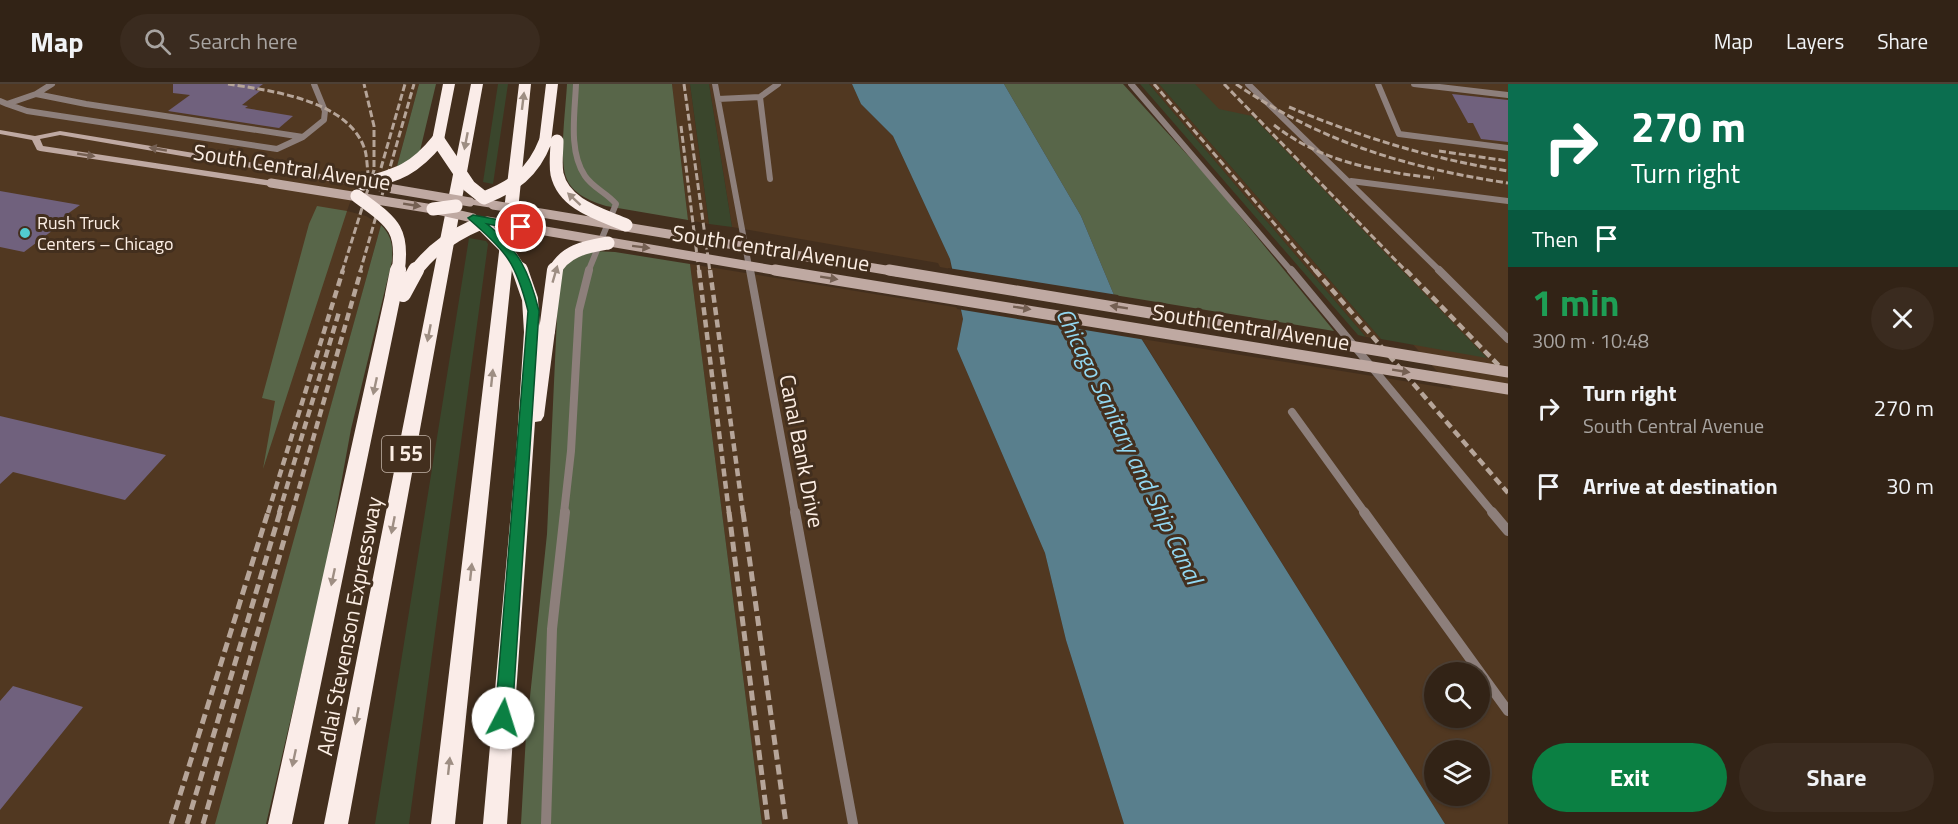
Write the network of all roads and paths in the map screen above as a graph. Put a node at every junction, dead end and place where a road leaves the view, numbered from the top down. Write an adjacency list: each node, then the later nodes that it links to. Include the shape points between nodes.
1 (52, 84): 14 (lane)
2 (314, 84): 20 (lane, via 325,111 324,120)
3 (449, 84): 22 (highway)
4 (477, 84): 48 (highway, Adlai Stevenson Expressway / I 55, one-way to 48)
5 (525, 84): 49 (highway, one-way to 5)
6 (553, 84): 23 (highway)
7 (576, 84): 51 (lane, via 576,154 585,176 612,196 616,204 587,275 579,310 572,440 552,629)
8 (715, 84): 17 (lane, Canal Bank Drive)
9 (778, 84): 16 (lane)
10 (1131, 84): 45 (lane)
11 (1248, 84): 26 (lane)
12 (1378, 84): 24 (lane, via 1400,134)
13 (1414, 84): 15 (lane)
14 (36, 94): 18 (lane); 20 (lane)
15 (1508, 95)
16 (760, 97): 17 (lane); 25 (lane)
17 (718, 99): 52 (lane, Canal Bank Drive)
18 (3, 102): 20 (lane, via 27,111 277,149)
19 (0, 132): 21 (main road, South Central Avenue)
20 (303, 137)
21 (35, 138): 27 (main road, South Central Avenue, one-way to 21, via 278,170 60,133); 27 (main road, South Central Avenue, one-way to 27, bridge, via 40,148 271,183)
22 (438, 140): 27 (highway, bridge, via 413,168); 29 (highway, bridge, via 469,186)
23 (551, 141): 29 (highway, bridge, via 529,174); 36 (highway, one-way to 23, bridge, via 581,206 564,189)
24 (1508, 148)
25 (770, 179)
26 (1350, 181): 30 (lane); 41 (lane)
27 (360, 190): 28 (main road, South Central Avenue, bridge); 32 (main road, South Central Avenue, one-way to 32, bridge); 39 (highway, bridge, via 399,232 402,247)
28 (442, 198): 31 (highway, bridge)
29 (488, 201): 31 (highway, bridge); 33 (main road, South Central Avenue, bridge); 34 (highway, bridge)
30 (1508, 201)
31 (463, 204): 32 (highway, bridge); 35 (highway, bridge)
32 (433, 209): 35 (main road, South Central Avenue, bridge)
33 (531, 210): 34 (highway, bridge); 36 (main road, South Central Avenue, bridge)
34 (508, 215): 35 (highway, bridge); 37 (highway, bridge)
35 (480, 221): 37 (main road, South Central Avenue, bridge); 39 (highway, bridge, via 440,244); 40 (highway, bridge, via 501,241 525,279)
36 (626, 225): 42 (main road, South Central Avenue, one-way to 36, bridge)
37 (521, 227): 38 (main road, South Central Avenue, bridge)
38 (608, 243): 40 (highway, one-way to 38, bridge, via 553,271 560,260 584,246); 43 (main road, South Central Avenue, one-way to 43, bridge)
39 (398, 294): 47 (highway, one-way to 47)
40 (540, 332): 50 (highway, via 537,406 525,455)
41 (1508, 339)
42 (1508, 372)
43 (1508, 389)
44 (1292, 412): 46 (lane)
45 (1508, 531)
46 (1508, 711)
47 (280, 824)
48 (336, 824)
49 (443, 824)
50 (495, 824)
51 (546, 824)
52 (853, 824)

